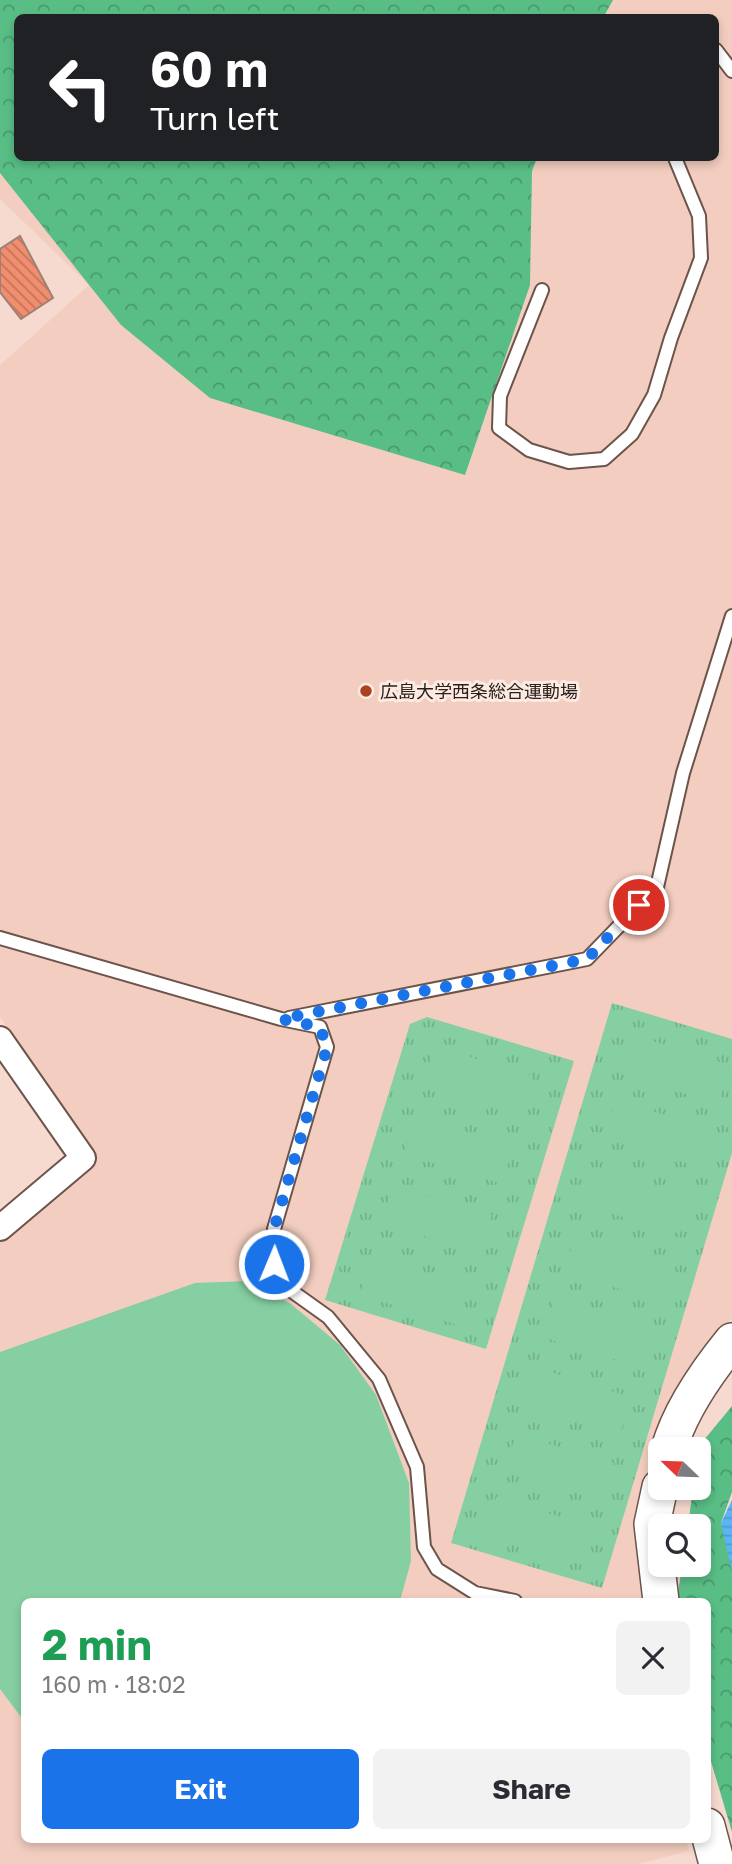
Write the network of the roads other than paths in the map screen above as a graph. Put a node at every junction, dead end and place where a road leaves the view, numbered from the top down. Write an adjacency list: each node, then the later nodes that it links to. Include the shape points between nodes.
1 (719, 54): 2 (lane)
2 (732, 71)
3 (676, 161): 4 (lane, via 699,216 701,258 654,395 632,434 604,459 569,462 528,450 499,428 500,396)
4 (542, 290)
5 (732, 616): 7 (lane, via 683,774 657,887 587,959)
6 (0, 938): 7 (lane)
7 (281, 1019): 13 (lane, via 320,1027 327,1048 274,1229 274,1264 293,1292 328,1317 379,1379 417,1467 424,1547 437,1569 475,1592)
8 (0, 1039): 9 (street, via 83,1158)
9 (0, 1228)
10 (732, 1341): 11 (main road, via 690,1401)
11 (672, 1437)
12 (657, 1500): 14 (main road, via 652,1524)
13 (502, 1598)
14 (661, 1598)
15 (711, 1841): 16 (main road)
16 (717, 1864)

